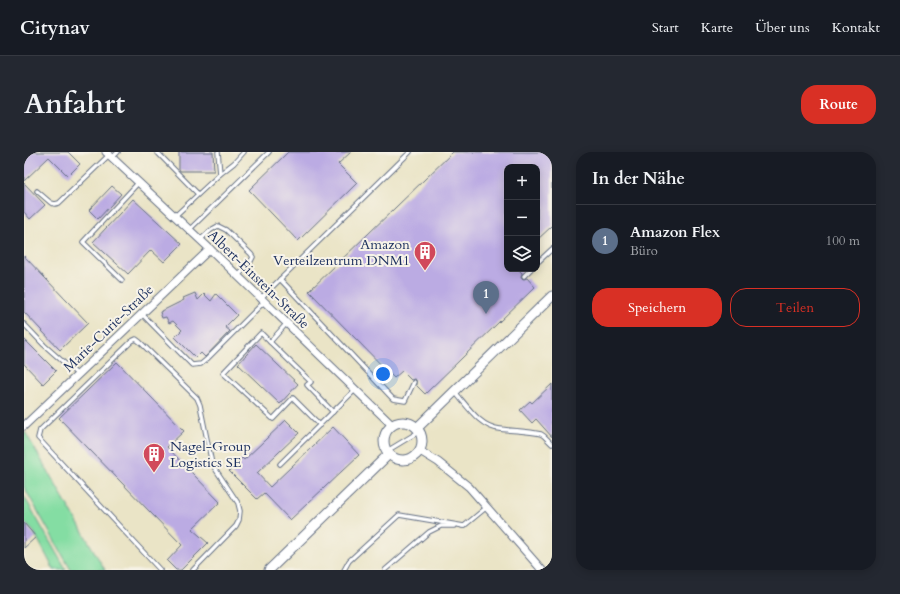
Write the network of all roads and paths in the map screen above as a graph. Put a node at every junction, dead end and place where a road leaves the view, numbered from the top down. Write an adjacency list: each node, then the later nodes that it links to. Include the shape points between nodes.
1 (118, 152): 7 (lane)
2 (157, 152): 11 (lane)
3 (218, 152): 8 (lane)
4 (244, 152): 8 (lane)
5 (269, 152): 13 (lane)
6 (410, 152): 21 (lane)
7 (109, 155): 9 (street, Albert-Einstein-Straße); 10 (lane, via 59,203 51,203)
8 (220, 174): 11 (lane)
9 (139, 182): 12 (street, Albert-Einstein-Straße); 22 (lane, via 83,242)
10 (37, 191)
11 (198, 194): 12 (lane)
12 (175, 216): 13 (street, Albert-Einstein-Straße)
13 (189, 230): 14 (street, Albert-Einstein-Straße)
14 (200, 240): 15 (street, Albert-Einstein-Straße); 19 (lane, via 218,226 226,230 253,258)
15 (210, 249): 19 (street, Albert-Einstein-Straße); 25 (street, Marie-Curie-Straße)
16 (552, 249): 17 (lane)
17 (540, 261)
18 (528, 272): 20 (lane)
19 (238, 276): 23 (street, Albert-Einstein-Straße)
20 (524, 276)
21 (280, 279): 23 (lane); 30 (lane, via 393,399 405,401)
22 (122, 280)
23 (262, 300): 25 (lane, via 201,364 192,365); 26 (street, Albert-Einstein-Straße)
24 (551, 300): 32 (street)
25 (142, 314): 29 (street, Marie-Curie-Straße)
26 (287, 323): 28 (lane); 31 (street, Albert-Einstein-Straße)
27 (24, 324): 29 (lane)
28 (270, 342): 33 (lane, via 311,382 307,386); 34 (lane, via 261,334 223,373 273,419 293,398)
29 (78, 375): 36 (street, Marie-Curie-Straße)
30 (414, 382)
31 (356, 389): 33 (lane); 35 (street, Albert-Einstein-Straße)
32 (455, 391): 37 (street); 38 (lane, via 476,416 489,426 541,434)
33 (333, 412): 34 (lane)
34 (320, 425): 41 (lane)
35 (392, 425): 37 (street, via 410,423); 40 (street, via 385,435)
36 (24, 426)
37 (419, 430): 39 (street, via 423,441); 40 (lane)
38 (552, 444)
39 (420, 451): 40 (street, via 406,460 400,460); 42 (street, via 455,474)
40 (388, 453): 46 (street)
41 (280, 464)
42 (487, 507): 43 (lane); 49 (street)
43 (464, 526): 47 (lane, via 399,515 349,561); 48 (lane, via 441,526 428,532)
44 (160, 570): 45 (lane, via 38,438 40,430 132,341 136,340 197,398 212,464 238,503 240,511 236,526)
45 (193, 570)
46 (269, 570)
47 (344, 570)
48 (385, 570)
49 (542, 570)

